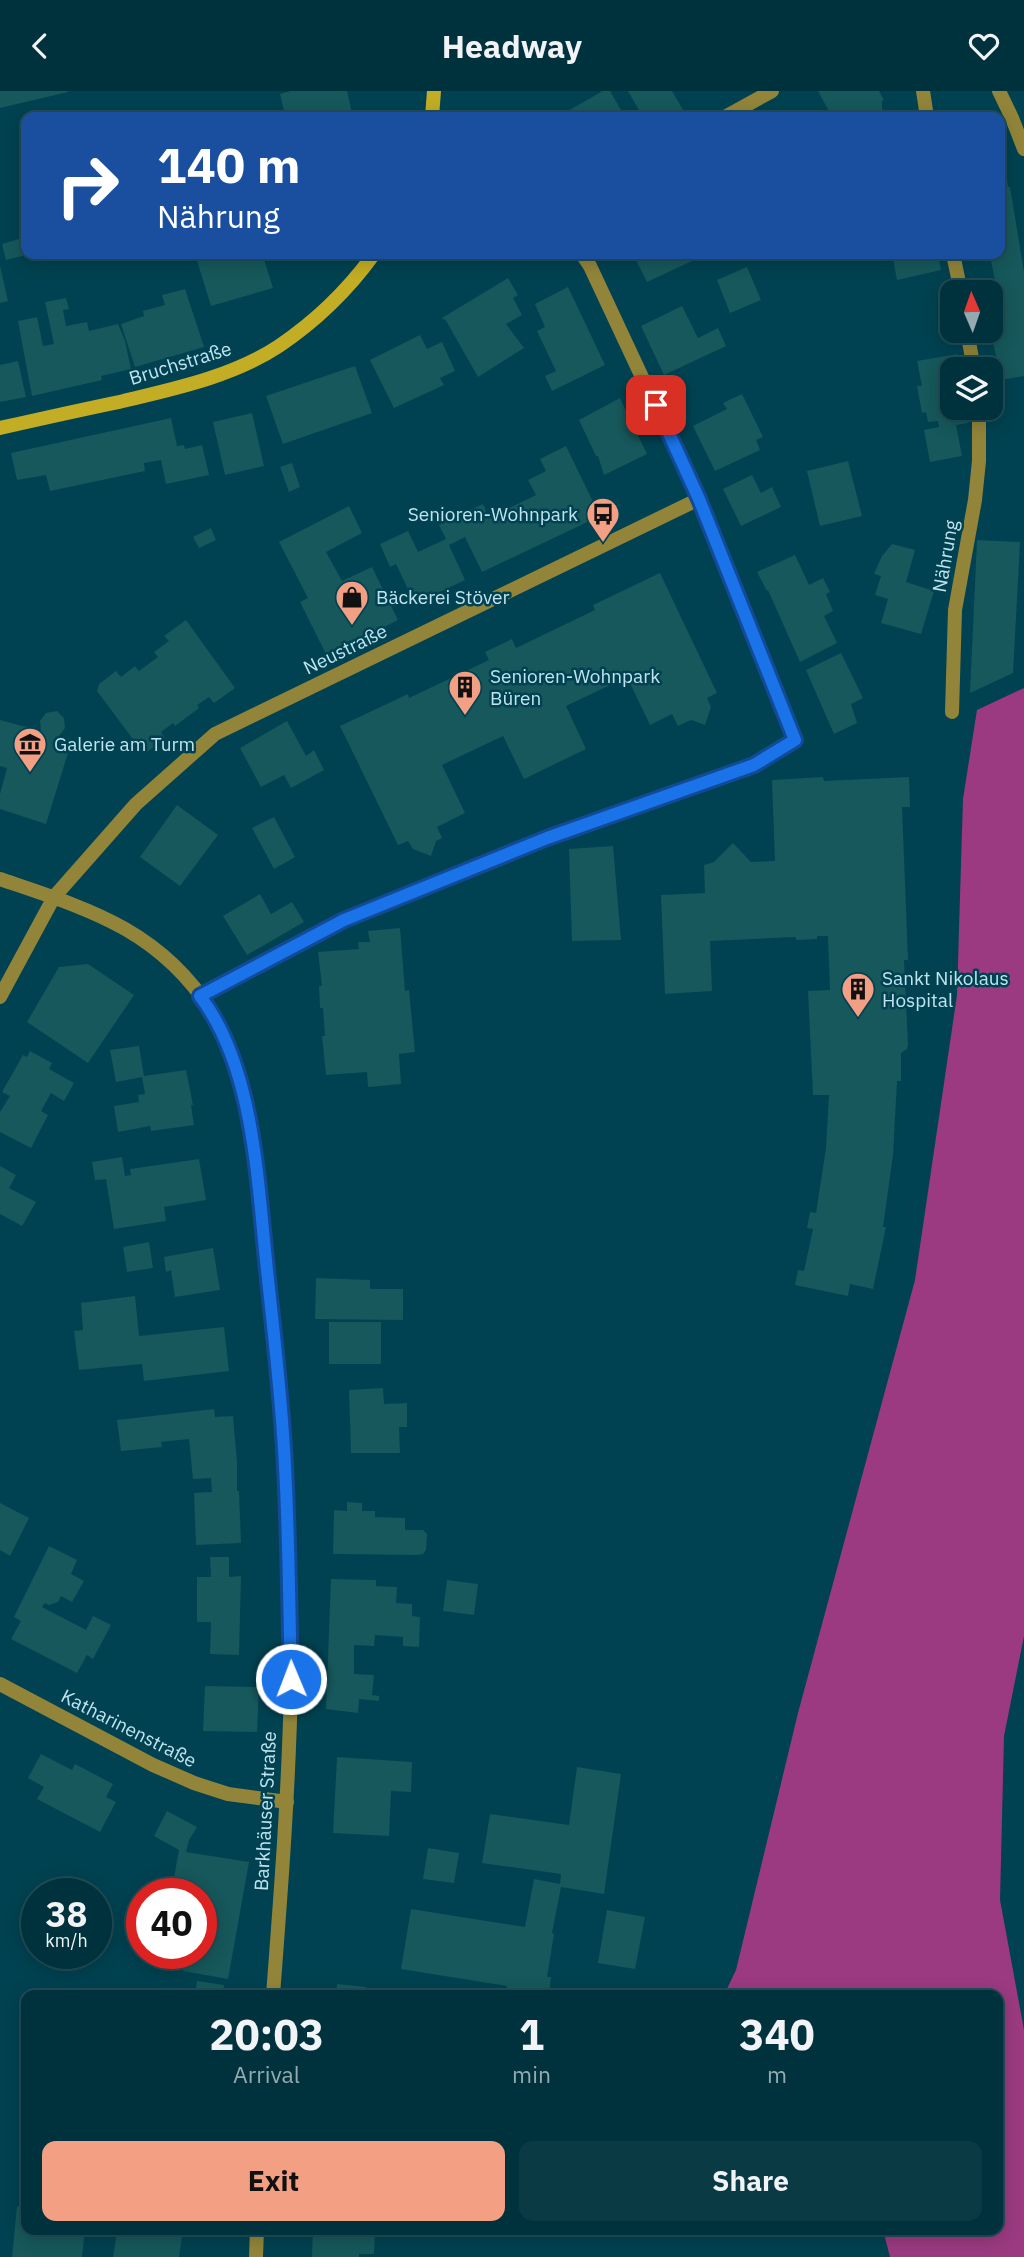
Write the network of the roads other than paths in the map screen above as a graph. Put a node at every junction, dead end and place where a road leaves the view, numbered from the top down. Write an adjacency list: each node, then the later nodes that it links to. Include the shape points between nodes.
1 (434, 91): 5 (main road)
2 (772, 91): 6 (street)
3 (923, 91): 7 (street)
4 (999, 91): 8 (street)
5 (432, 112)
6 (734, 112)
7 (927, 112)
8 (1024, 149)
9 (370, 259): 14 (main road, Bruchstraße, via 311,322 277,347 230,371 168,390)
10 (586, 259): 15 (street)
11 (954, 259): 12 (street)
12 (958, 280)
13 (979, 420): 16 (street, Nährung, via 975,501 955,610)
14 (0, 428)
15 (699, 499): 18 (street, Neustraße, via 215,734 136,804); 19 (street, via 795,740 754,765 547,838 344,920)
16 (952, 712)
17 (0, 879): 18 (street, Barkhäuser Straße)
18 (54, 897): 19 (street, Barkhäuser Straße, via 117,923 148,942); 20 (street, Neustraße)
19 (200, 996): 22 (street, Barkhäuser Straße, via 213,1013 237,1070 254,1145 285,1465 291,1679)
20 (0, 997)
21 (0, 1683): 22 (street, Katharinenstraße, via 194,1783 228,1794)
22 (287, 1803): 23 (street, Barkhäuser Straße)
23 (273, 1990)
24 (257, 2235): 25 (street)
25 (256, 2257)

